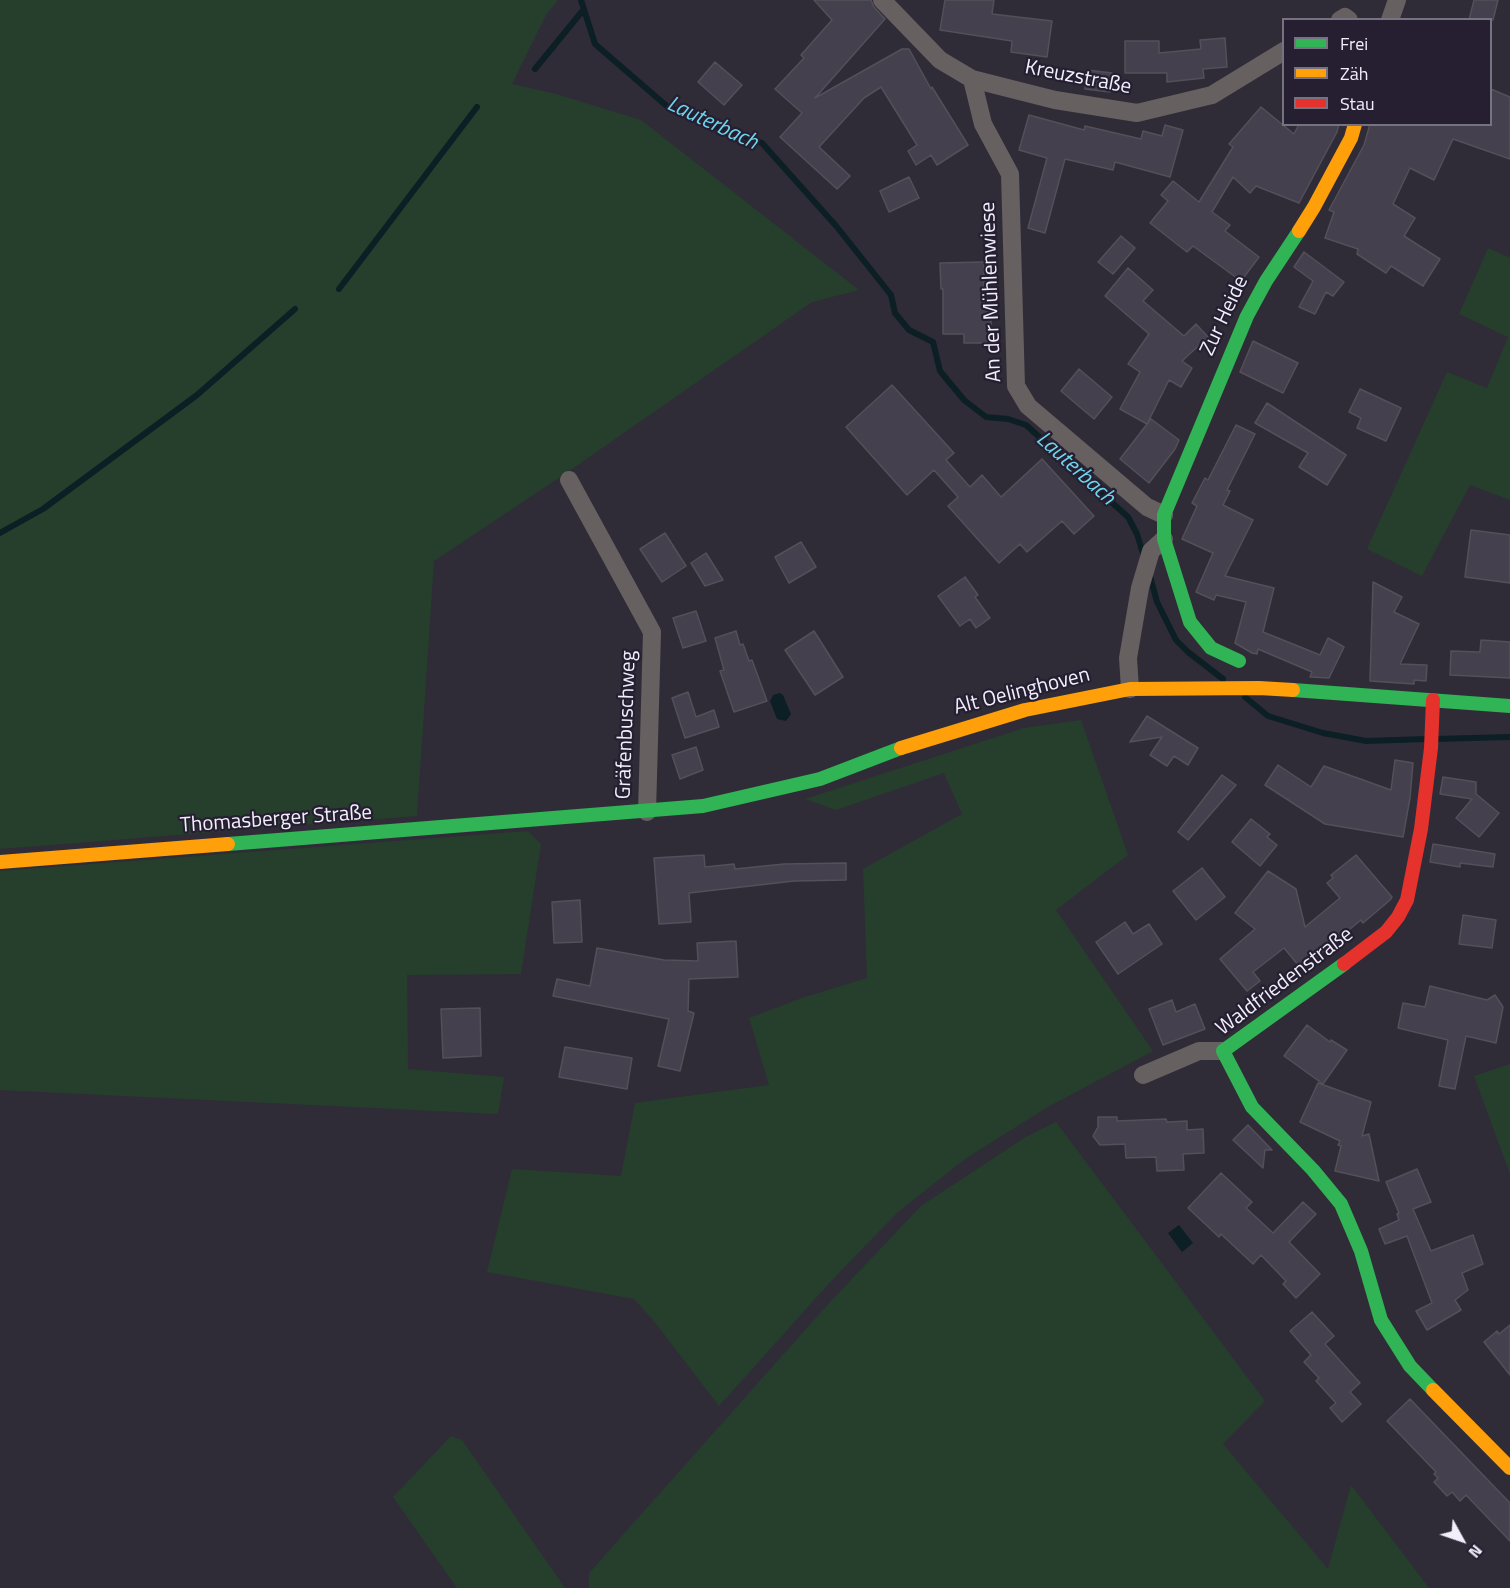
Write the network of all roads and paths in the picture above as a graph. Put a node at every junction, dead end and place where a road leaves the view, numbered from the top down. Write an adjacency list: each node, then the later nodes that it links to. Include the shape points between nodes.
1 (882, 0): 5 (street, Kreuzstraße, via 940,60)
2 (1397, 0): 3 (street)
3 (1391, 18)
4 (1282, 52): 5 (street, Kreuzstraße, via 1212,95 1137,112 1054,100)
5 (972, 79): 8 (street, An der Mühlenwiese, via 983,124 1010,174 1016,386 1028,406 1147,507)
6 (1354, 126): 8 (street, Zur Heide, via 1314,207 1247,316)
7 (569, 480): 14 (street, Gräfenbuschweg, via 652,632)
8 (1164, 515): 9 (street, Zur Heide)
9 (1157, 545): 10 (street, Zur Heide, via 1191,622 1211,648); 11 (street, Zur Heide, via 1140,588 1128,658)
10 (1239, 661)
11 (1130, 689): 12 (street, Alt Oelinghoven, via 1259,688); 14 (street, Alt Oelinghoven, via 1025,710 904,747 820,779 703,806)
12 (1433, 700): 13 (street, Alt Oelinghoven); 17 (street, Waldfriedenstraße, via 1421,829 1407,900 1398,917 1364,949)
13 (1510, 706)
14 (647, 812): 15 (street, Alt Oelinghoven)
15 (555, 819): 16 (street, Thomasberger Straße)
16 (0, 861)
17 (1223, 1051): 18 (street, via 1198,1051); 19 (street, Waldfriedenstraße, via 1252,1107 1341,1204 1361,1251 1381,1320 1395,1345 1410,1366)
18 (1143, 1075)
19 (1510, 1468)

